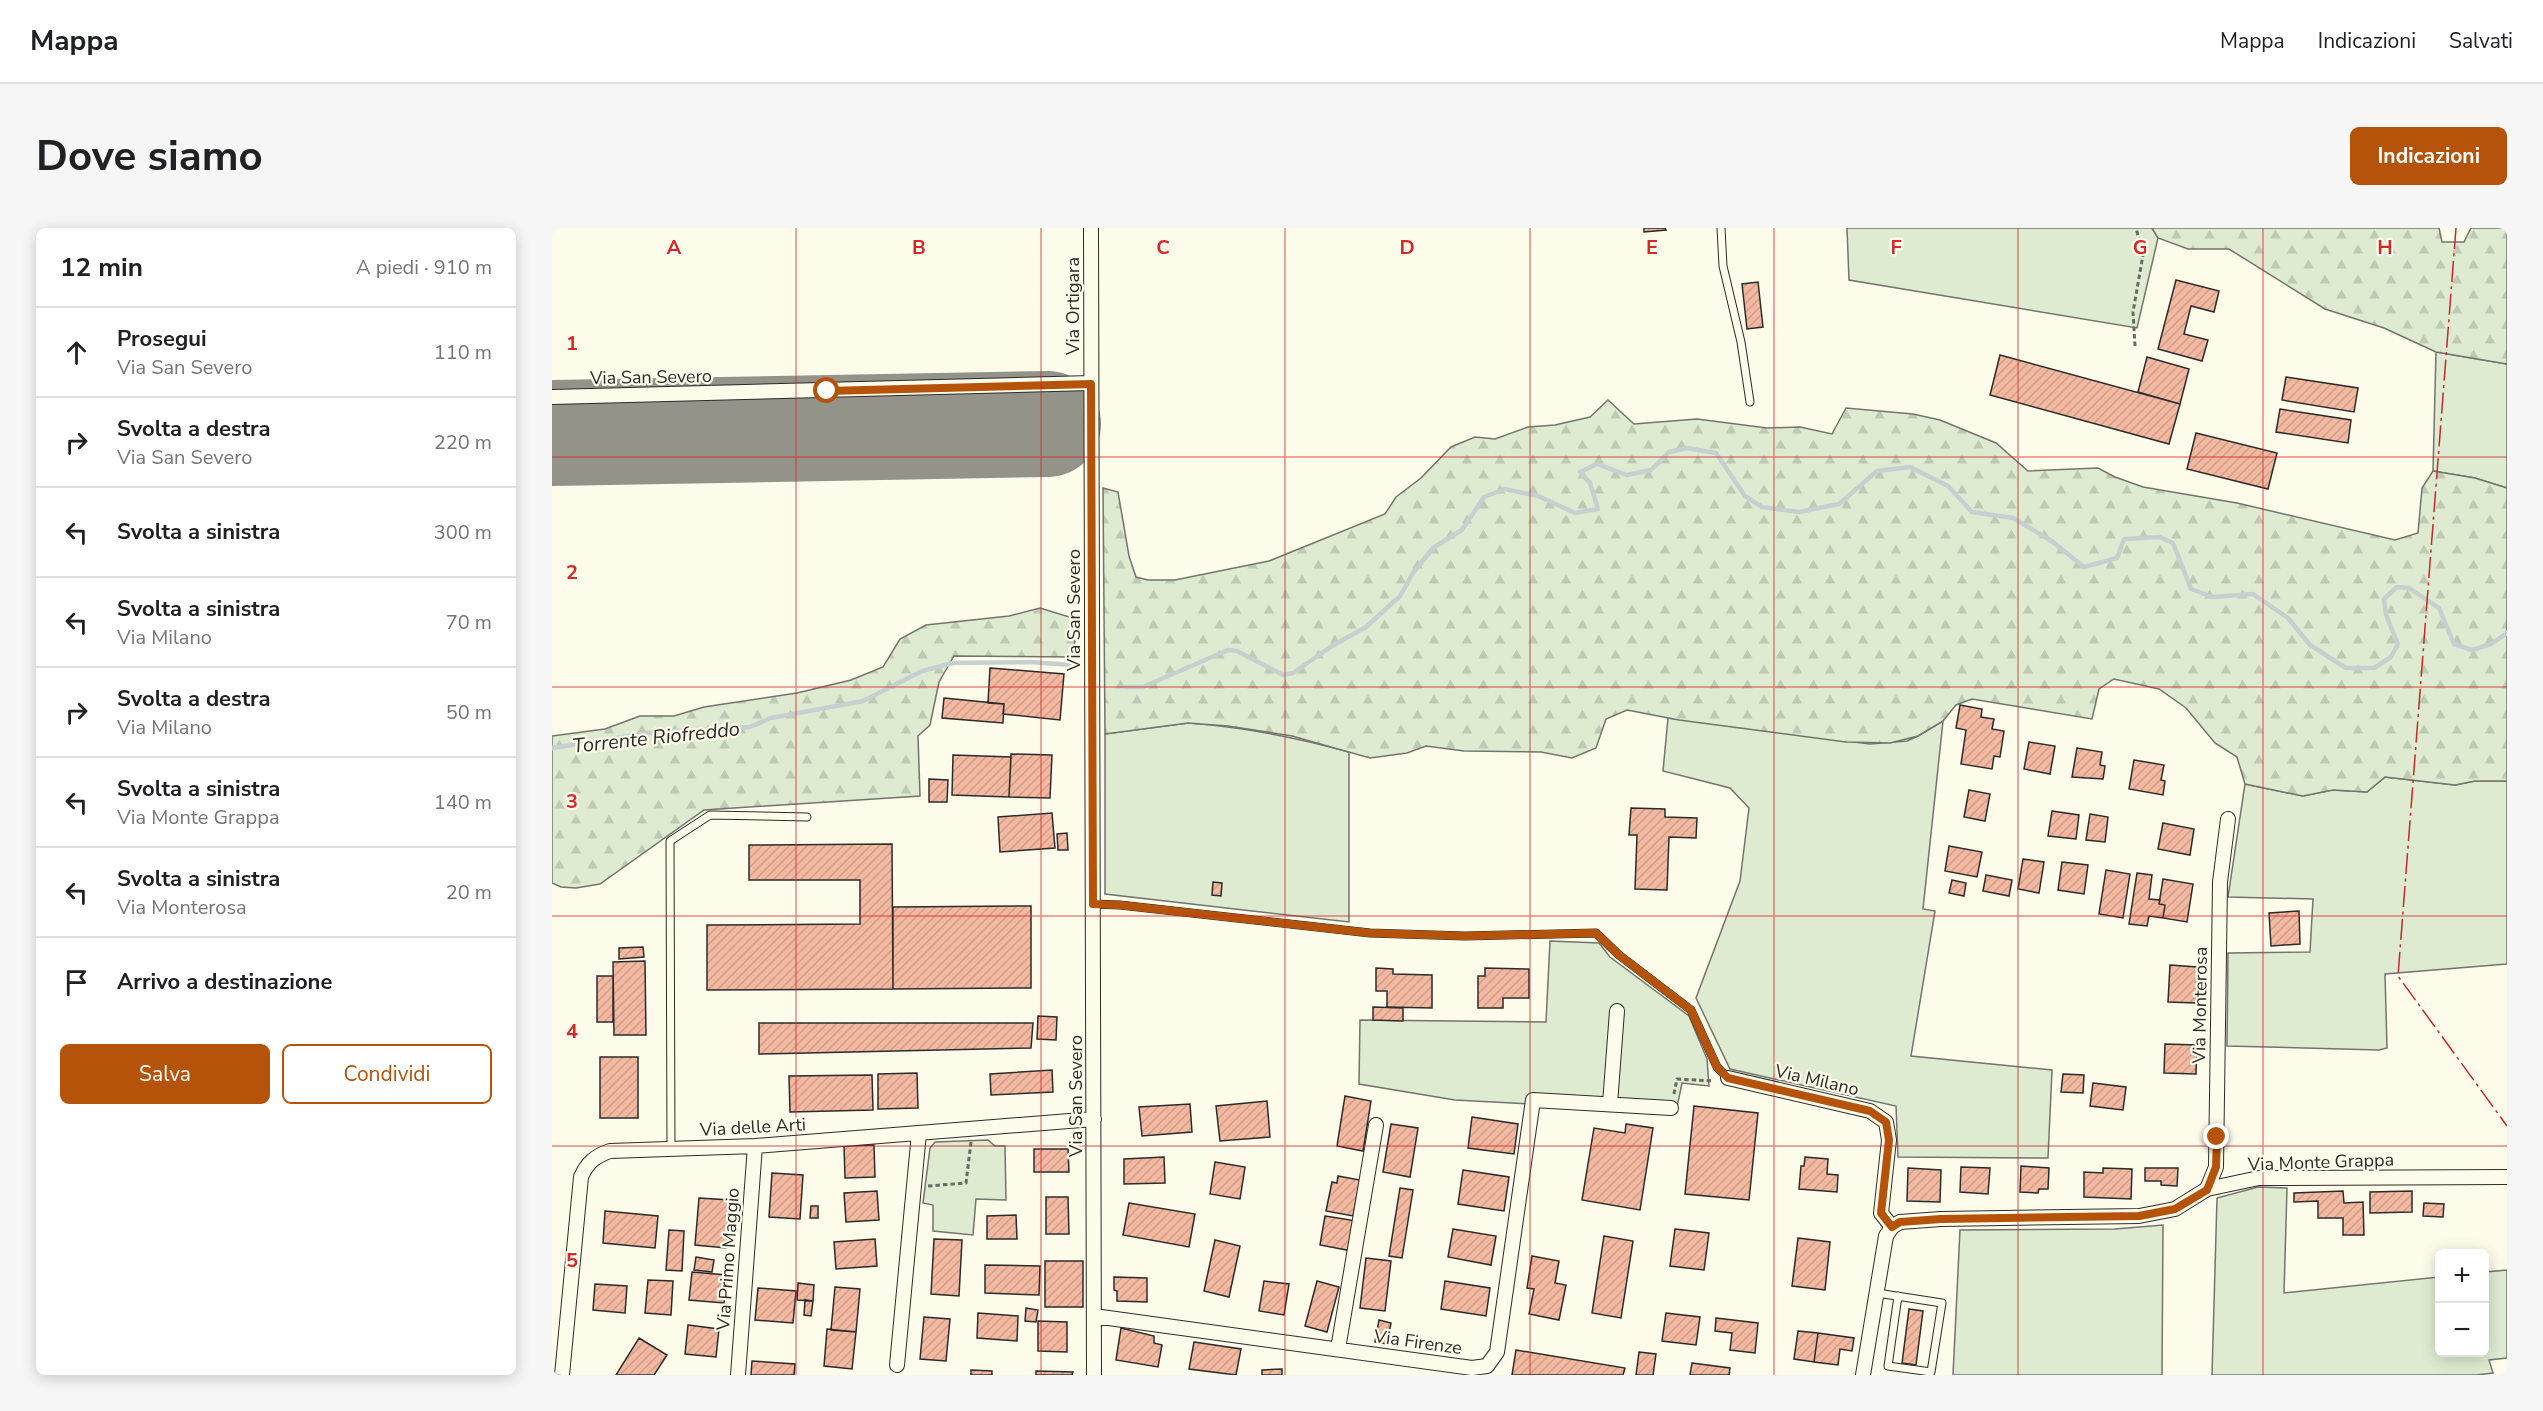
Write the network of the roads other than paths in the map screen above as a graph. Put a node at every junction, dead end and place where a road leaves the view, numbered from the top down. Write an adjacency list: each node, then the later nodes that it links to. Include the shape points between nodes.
1 (1091, 228): 3 (street, Via Ortigara)
2 (1721, 228): 5 (lane, via 1723,266)
3 (1091, 384): 4 (street, Via San Severo); 8 (street, Via San Severo)
4 (552, 397)
5 (1750, 402)
6 (807, 817): 17 (lane, via 710,815 670,841)
7 (2228, 819): 19 (street, Via Monterosa, via 2220,882 2216,1167)
8 (1093, 904): 10 (lane, via 1370,933 1596,933 1691,1010 1717,1067); 13 (street, Via San Severo)
9 (1617, 1011): 11 (street)
10 (1728, 1078): 20 (street, Via Milano, via 1870,1111 1886,1122 1889,1140 1881,1213)
11 (1610, 1104): 12 (street); 24 (street, Via Firenze, via 1533,1100 1497,1352 1487,1366 1472,1368)
12 (1671, 1108)
13 (1094, 1119): 15 (street, Via delle Arti); 23 (street, Via San Severo)
14 (1376, 1125): 24 (street)
15 (919, 1133): 16 (street, Via delle Arti); 25 (street)
16 (755, 1146): 17 (street, Via delle Arti); 27 (street, Via Primo Maggio)
17 (671, 1149): 26 (street, Via delle Arti, via 610,1151 591,1161 581,1177)
18 (2507, 1177): 19 (street, Via Monte Grappa, via 2259,1178)
19 (2207, 1190): 20 (street, Via Monte Grappa, via 2175,1209 2139,1216 1941,1219 1900,1222)
20 (1892, 1227): 21 (street, via 1886,1236)
21 (1877, 1293): 22 (lane); 29 (street)
22 (1898, 1296): 22 (lane, via 1942,1303 1931,1372 1888,1366)
23 (1094, 1316): 24 (street, Via Firenze); 28 (street, Via San Severo)
24 (1338, 1349)
25 (897, 1365)
26 (562, 1375)
27 (738, 1375)
28 (1094, 1375)
29 (1863, 1375)

